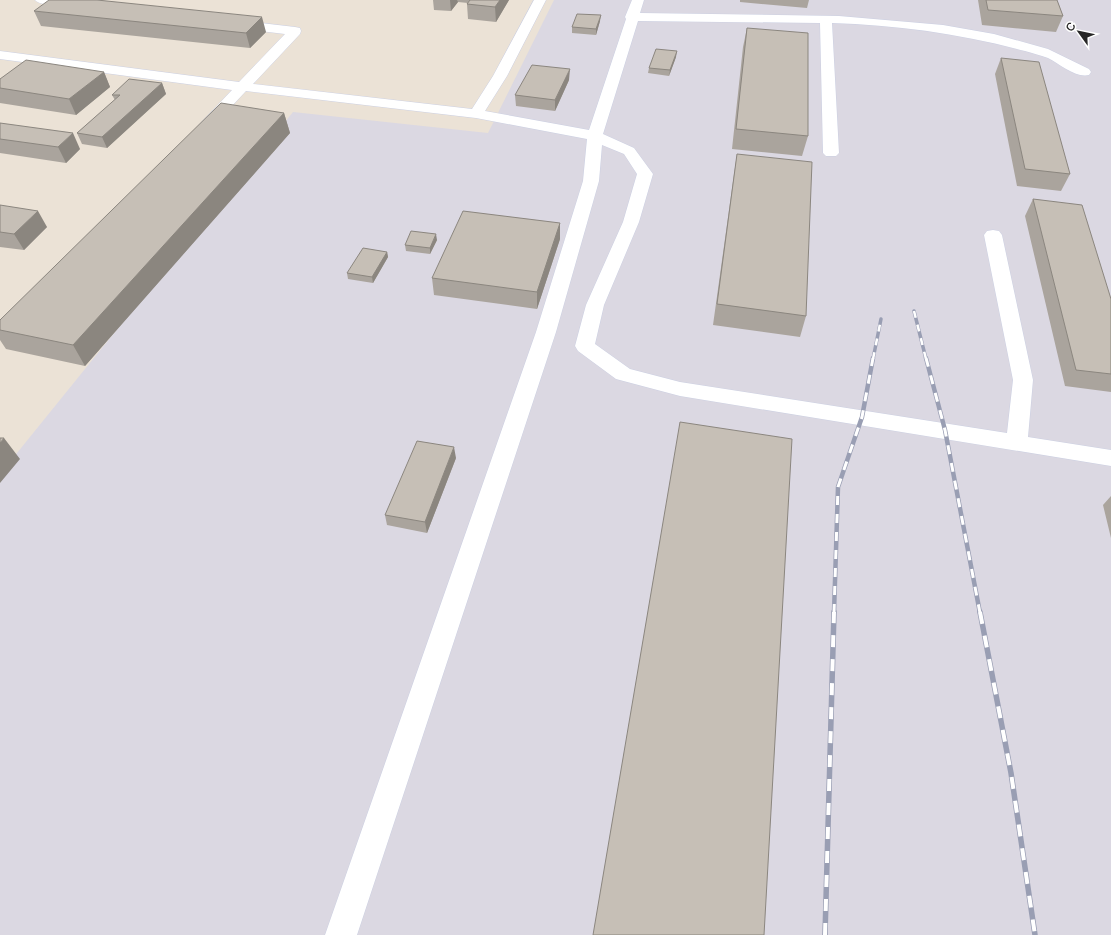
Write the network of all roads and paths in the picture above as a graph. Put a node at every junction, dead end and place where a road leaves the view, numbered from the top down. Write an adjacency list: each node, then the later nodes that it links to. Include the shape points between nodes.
1 (41, 0): 3 (street)
2 (540, 0): 10 (street, via 500,76)
3 (89, 6)
4 (635, 8): 5 (street); 11 (street)
5 (826, 20): 8 (street, via 926,25 997,39 1045,52); 13 (street)
6 (224, 22): 9 (street, via 295,31)
7 (0, 55): 9 (street)
8 (1084, 72)
9 (244, 87): 10 (street); 12 (street)
10 (476, 114): 11 (street)
11 (595, 136): 15 (street, via 629,151 645,174 631,222 595,305 585,346 622,374 680,389); 17 (street, via 591,181 546,332)
12 (194, 138)
13 (831, 153)
14 (993, 235): 15 (street, via 1023,380)
15 (1017, 442): 16 (street)
16 (1111, 458)
17 (341, 935)

